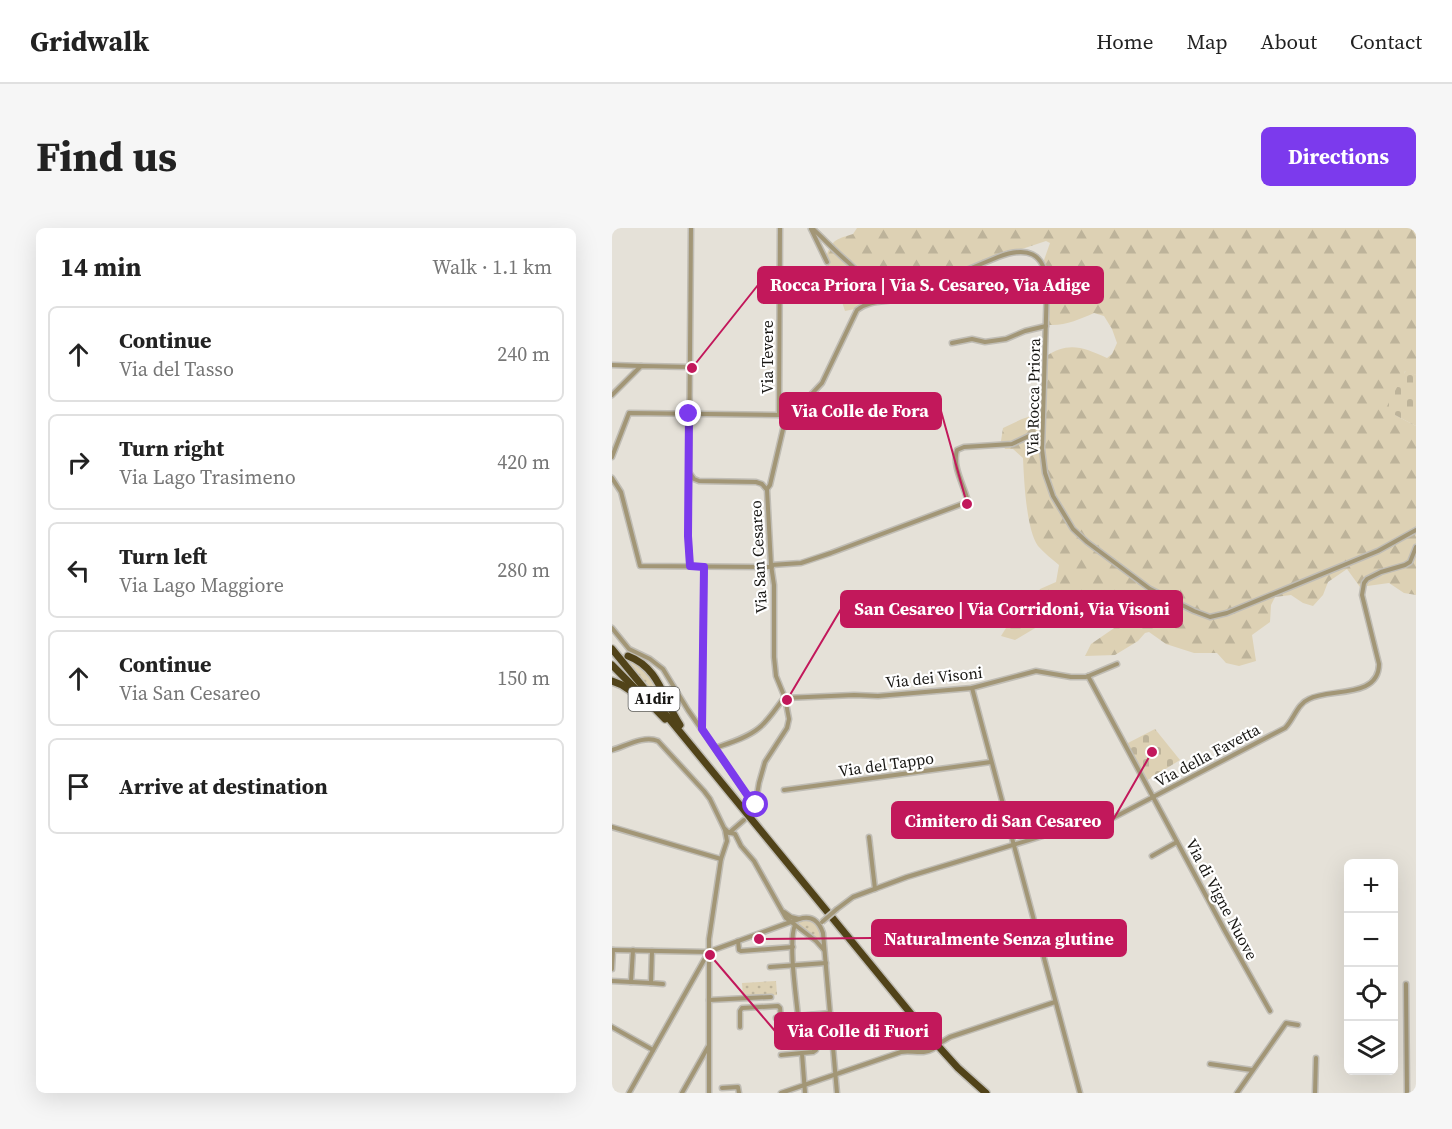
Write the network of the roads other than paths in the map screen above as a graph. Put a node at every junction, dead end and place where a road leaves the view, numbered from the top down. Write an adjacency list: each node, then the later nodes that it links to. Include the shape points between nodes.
1 (691, 228): 10 (street)
2 (780, 228): 13 (street, Via Tevere)
3 (811, 228): 4 (street); 5 (street, via 874,286 892,293)
4 (827, 262)
5 (914, 292): 6 (street, Via Rocca Priora, via 1003,255 1028,253 1039,258 1044,267); 14 (street, Via Rocca Priora, via 857,310 822,383)
6 (1046, 326): 7 (street, via 1008,339); 15 (street, Via Rocca Priora)
7 (952, 343)
8 (612, 365): 9 (street)
9 (641, 366): 10 (street); 11 (street)
10 (690, 366): 12 (street)
11 (612, 395)
12 (689, 414): 13 (street); 16 (street, via 629,413); 17 (street)
13 (779, 415): 14 (street)
14 (789, 418): 19 (street, via 782,429)
15 (1042, 437): 20 (street, Via Rocca Priora, via 1045,473 1073,529 1150,589 1202,615 1227,613); 23 (street, via 1028,436 1012,444 957,450 958,472 967,498 963,504 801,563)
16 (612, 457)
17 (689, 472): 19 (street, Via San Cesareo, via 699,481 756,482); 22 (street)
18 (612, 478): 22 (street, via 621,492 640,566)
19 (767, 490): 23 (street, Via San Cesareo)
20 (1416, 532)
21 (1416, 547): 41 (street, Via della Favetta, via 1410,562 1364,583 1362,595 1379,664 1375,678 1354,690 1308,699 1285,728)
22 (690, 566): 24 (street)
23 (772, 566): 24 (street); 33 (street, Via San Cesareo, via 774,657)
24 (704, 567): 35 (street)
25 (612, 628): 35 (street, via 629,649 662,668)
26 (612, 649): 38 (highway, A1dir)
27 (628, 656): 38 (highway, via 655,676 671,712)
28 (1117, 664): 30 (street, Via dei Visoni)
29 (612, 665): 34 (highway, A1dir)
30 (1088, 676): 32 (street, Via dei Visoni, via 1036,671); 41 (street, Via di Vigne Nuove)
31 (612, 681): 34 (highway, via 627,687)
32 (972, 688): 33 (street, Via dei Visoni); 39 (street)
33 (785, 698): 36 (street, via 757,730); 42 (street, Via San Cesareo, via 789,723 765,762)
34 (658, 712): 106 (highway, A1dir, via 935,1048)
35 (702, 729): 36 (street)
36 (715, 748): 42 (street)
37 (612, 750): 46 (street, via 647,739 658,741 703,789)
38 (696, 750): 107 (highway, A1dir, via 930,1037)
39 (991, 762): 40 (street, Via del Tappo); 49 (street)
40 (784, 790)
41 (1154, 796): 48 (street, Via di Vigne Nuove); 49 (street, Via della Favetta, via 1109,820)
42 (756, 805): 43 (street, Via San Cesareo)
43 (752, 813)
44 (744, 820): 46 (street)
45 (612, 827): 51 (street)
46 (731, 837): 51 (street); 53 (street, via 754,861)
47 (869, 837): 52 (street)
48 (1177, 842): 50 (street); 78 (street, Via di Vigne Nuove)
49 (1013, 845): 52 (street, Via della Favetta); 77 (street)
50 (1152, 855)
51 (721, 859): 64 (street)
52 (875, 889): 55 (street, Via della Favetta, bridge, via 852,898)
53 (785, 915): 54 (street); 54 (street); 56 (street)
54 (794, 922): 55 (street, via 810,917); 56 (street); 58 (street); 60 (street)
55 (820, 923): 59 (street)
56 (783, 925): 57 (street)
57 (738, 941): 60 (street, via 741,951); 64 (street)
58 (816, 941): 59 (street); 65 (street)
59 (824, 944): 65 (street)
60 (793, 947): 67 (street)
61 (613, 950): 62 (street); 69 (street)
62 (633, 950): 63 (street); 71 (street)
63 (652, 951): 64 (street); 72 (street)
64 (708, 952): 76 (street); 90 (street)
65 (825, 954): 66 (street)
66 (826, 963): 67 (street); 79 (street)
67 (794, 965): 68 (street); 81 (street)
68 (770, 967)
69 (612, 969)
70 (612, 981): 71 (street)
71 (631, 982): 72 (street)
72 (651, 983): 73 (street)
73 (663, 984)
74 (1406, 984): 111 (street)
75 (771, 997): 76 (street)
76 (709, 1000): 88 (street)
77 (1055, 1002): 87 (street); 108 (street)
78 (1270, 1011)
79 (830, 1013): 80 (street); 96 (street)
80 (812, 1015): 81 (street); 85 (street)
81 (798, 1016): 84 (street, via 779,1018 778,1006 742,1008)
82 (1298, 1025): 95 (street, via 1286,1023)
83 (612, 1027): 90 (street)
84 (740, 1027)
85 (814, 1032): 86 (street); 91 (street, via 816,1050)
86 (780, 1036)
87 (940, 1042)
88 (709, 1046): 100 (street); 101 (street)
89 (933, 1049): 96 (street, via 901,1052)
90 (653, 1050): 99 (street)
91 (802, 1053): 92 (street); 97 (street)
92 (781, 1055)
93 (1316, 1058): 110 (street)
94 (1210, 1064): 95 (street)
95 (1252, 1071): 109 (street)
96 (836, 1075): 97 (street); 105 (street)
97 (804, 1085): 103 (street); 104 (street)
98 (722, 1088): 102 (street, via 738,1087)
99 (629, 1093)
100 (682, 1093)
101 (709, 1093)
102 (739, 1093)
103 (782, 1093)
104 (805, 1093)
105 (837, 1093)
106 (980, 1093)
107 (986, 1093)
108 (1080, 1093)
109 (1237, 1093)
110 (1315, 1093)
111 (1407, 1093)

